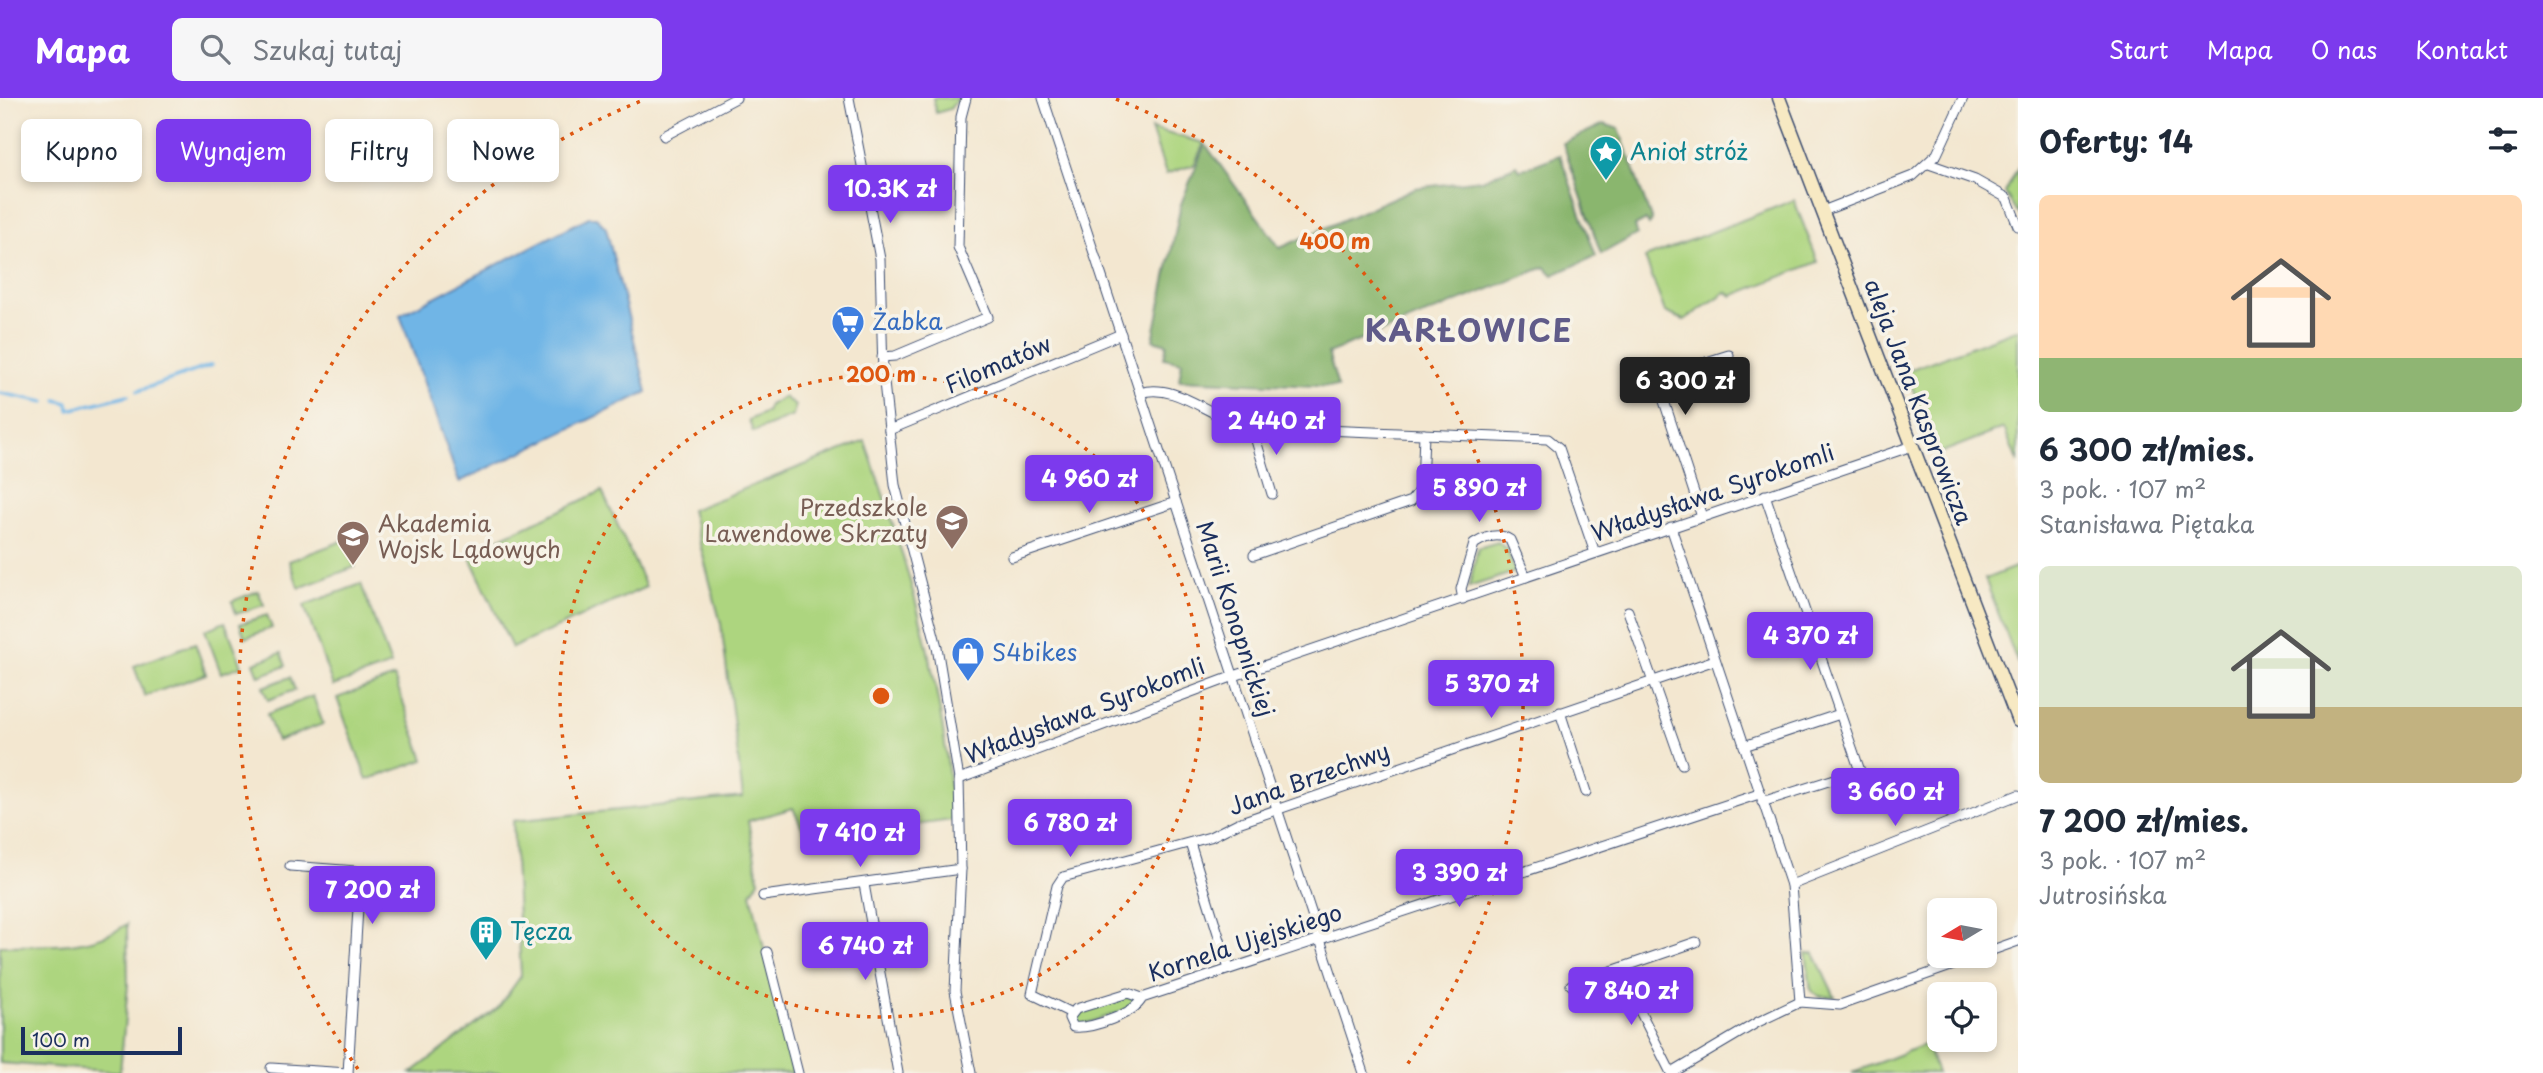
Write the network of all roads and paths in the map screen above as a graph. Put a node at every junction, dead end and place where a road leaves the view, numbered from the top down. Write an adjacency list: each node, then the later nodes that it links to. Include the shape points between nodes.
1 (736, 98): 7 (street)
2 (849, 98): 13 (street, via 880,259)
3 (966, 98): 13 (street, via 961,117 958,247 988,317 895,356)
4 (1043, 98): 11 (street, Marii Konopnickiej)
5 (1779, 98): 9 (street, aleja Jana Kasprowicza)
6 (1963, 98): 8 (street)
7 (664, 136)
8 (1929, 163): 9 (street, via 1913,176); 10 (street, via 2007,198)
9 (1823, 211): 18 (street, aleja Jana Kasprowicza)
10 (2018, 226)
11 (1121, 334): 14 (street, Marii Konopnickiej); 16 (street, Filomatów)
12 (1728, 355): 22 (street, via 1678,372 1664,393)
13 (882, 357): 16 (street)
14 (1140, 393): 15 (street, via 1167,389 1218,418); 21 (street, Marii Konopnickiej)
15 (1252, 427): 17 (street); 19 (street)
16 (889, 430): 38 (street, via 895,485 937,647)
17 (1424, 434): 24 (street, via 1548,439 1559,448); 25 (street, via 1422,487 1411,501)
18 (1912, 446): 20 (street, Władysława Syrokomli); 35 (street, aleja Jana Kasprowicza)
19 (1272, 494)
20 (1765, 495): 22 (street, Władysława Syrokomli); 34 (street)
21 (1176, 502): 26 (street); 31 (street, Marii Konopnickiej)
22 (1702, 517): 23 (street, Władysława Syrokomli)
23 (1671, 527): 24 (street, Władysława Syrokomli); 30 (street)
24 (1595, 554): 27 (street, Władysława Syrokomli)
25 (1254, 555)
26 (1012, 557)
27 (1525, 577): 28 (street, Władysława Syrokomli); 28 (street, via 1510,540 1499,535 1482,539 1474,544 1461,589)
28 (1463, 598): 31 (street, Władysława Syrokomli)
29 (1628, 611): 32 (street)
30 (1715, 660): 32 (street, Jana Brzechwy); 36 (street)
31 (1234, 676): 38 (street, Władysława Syrokomli); 42 (street, Marii Konopnickiej)
32 (1653, 681): 33 (street, Jana Brzechwy); 37 (street)
33 (1560, 712): 39 (street); 42 (street, Jana Brzechwy)
34 (1840, 714): 36 (street); 41 (street, Kornela Ujejskiego, via 1860,771)
35 (2018, 721)
36 (1744, 746): 41 (street)
37 (1682, 764)
38 (959, 779): 45 (street)
39 (1586, 792)
40 (2018, 795): 47 (street)
41 (1761, 798): 47 (street); 49 (street, Kornela Ujejskiego)
42 (1277, 809): 43 (street, Jana Brzechwy); 49 (street, Marii Konopnickiej)
43 (1190, 843): 55 (street); 60 (street, Jana Brzechwy, via 1059,881 1031,994)
44 (290, 866): 62 (street, via 360,875)
45 (961, 869): 46 (street); 65 (street, via 954,991)
46 (864, 884): 48 (street); 64 (street)
47 (1791, 885): 59 (street)
48 (763, 896)
49 (1320, 939): 55 (street, Kornela Ujejskiego); 66 (street, Marii Konopnickiej)
50 (2018, 941): 52 (street)
51 (1696, 942): 56 (street)
52 (1997, 948)
53 (767, 952): 63 (street)
54 (1945, 968): 59 (street, via 1840,1005)
55 (1229, 969): 58 (street, Kornela Ujejskiego)
56 (1619, 969): 57 (street); 67 (street)
57 (1571, 985)
58 (1142, 998): 60 (street, Kornela Ujejskiego, via 1128,993); 60 (street, Kornela Ujejskiego, via 1132,1011 1082,1028 1073,1027)
59 (1800, 1002): 67 (street)
60 (1071, 1013)
61 (271, 1068): 62 (street)
62 (348, 1073)
63 (798, 1073)
64 (898, 1073)
65 (971, 1073)
66 (1364, 1073)
67 (1672, 1073)

